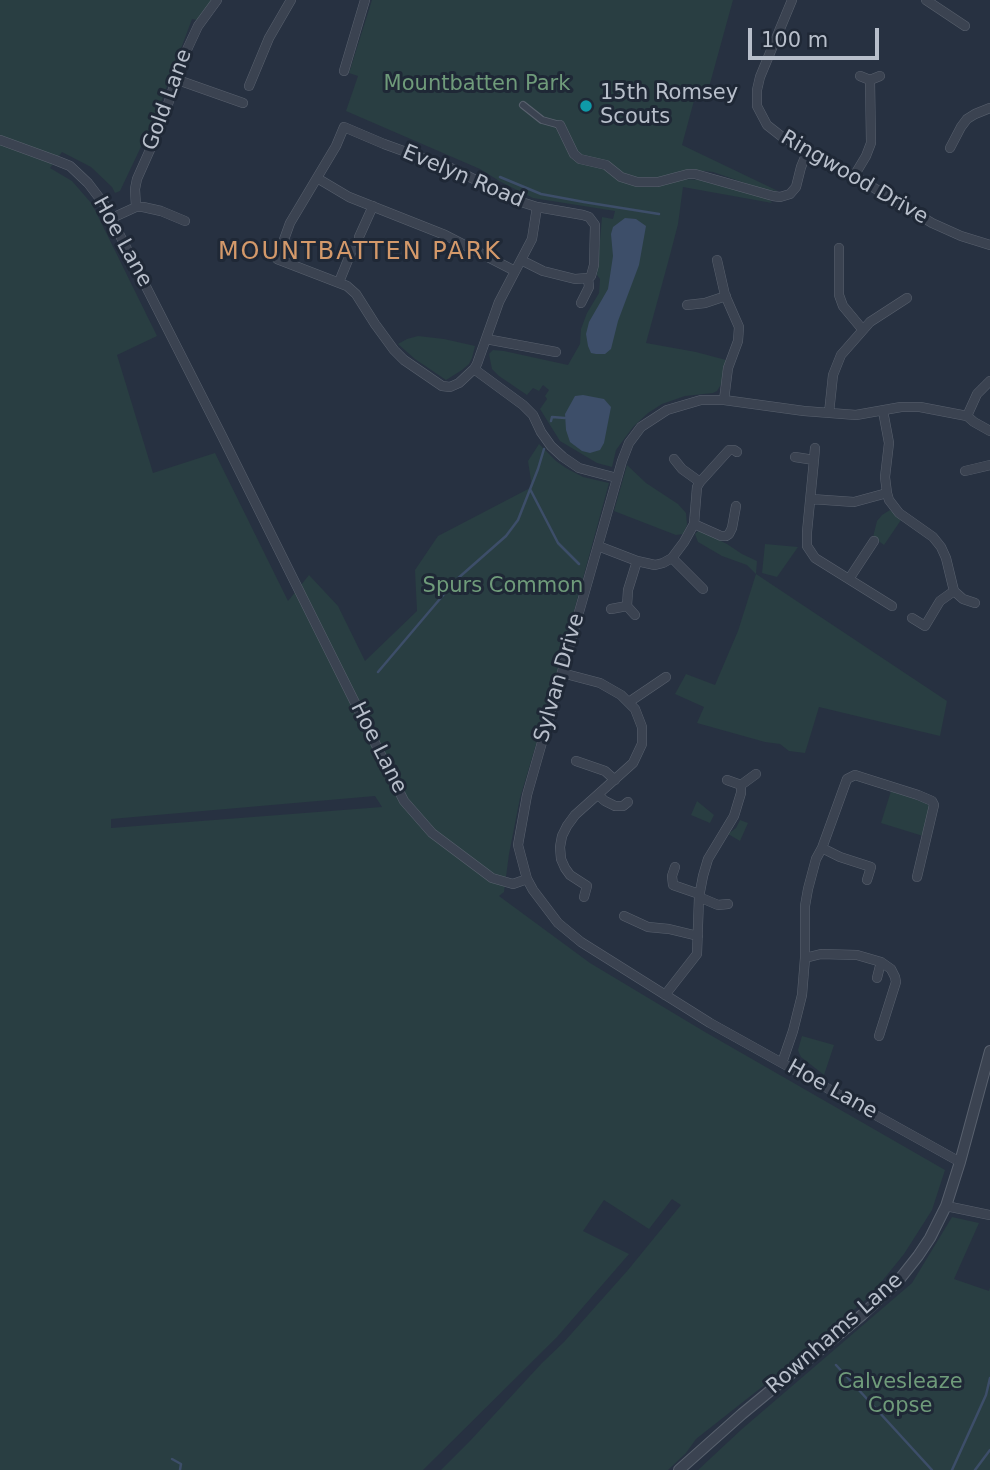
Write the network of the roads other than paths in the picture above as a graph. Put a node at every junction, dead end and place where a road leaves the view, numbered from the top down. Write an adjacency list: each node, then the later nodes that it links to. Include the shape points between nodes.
1 (217, 0): 9 (street, Gold Lane, via 193,35)
2 (291, 0): 10 (street)
3 (365, 0): 7 (street)
4 (792, 0): 17 (street, Ringwood Drive, via 760,77 757,106 772,130)
5 (926, 0): 6 (street)
6 (965, 26)
7 (344, 71)
8 (860, 76): 18 (street, via 875,78 871,143)
9 (175, 79): 11 (street); 21 (street, Gold Lane, via 137,179)
10 (249, 86)
11 (243, 103)
12 (523, 105): 14 (street, via 541,120)
13 (990, 108): 16 (street, via 967,119)
14 (560, 125): 17 (street, via 574,154 606,165 621,177 658,182 695,174 780,197 796,187)
15 (0, 140): 23 (street, Hoe Lane, via 70,166 89,183)
16 (950, 148)
17 (808, 150): 18 (street, Ringwood Drive)
18 (854, 176): 26 (street, Ringwood Drive, via 946,230)
19 (317, 178): 20 (street); 22 (street, Evelyn Road, via 344,127); 33 (street, via 290,223 277,259)
20 (373, 206): 25 (street); 31 (street)
21 (136, 207): 23 (street); 24 (street)
22 (537, 207): 29 (street, Evelyn Road, via 531,239); 32 (street, via 589,216 593,221 594,265)
23 (112, 219): 90 (street, Hoe Lane, via 404,801 432,833 492,878 513,884)
24 (185, 221)
25 (359, 237)
26 (990, 245)
27 (839, 248): 38 (street, via 844,267 839,295)
28 (352, 250): 33 (street)
29 (521, 260): 31 (street, Evelyn Road); 32 (street, via 543,271)
30 (717, 260): 34 (street)
31 (515, 271): 39 (street, Evelyn Road)
32 (588, 278): 36 (street)
33 (339, 282): 41 (street, via 356,294 394,350 442,387 459,383)
34 (726, 296): 37 (street); 43 (street, via 739,327)
35 (907, 298): 38 (street)
36 (581, 303)
37 (687, 305)
38 (863, 330): 45 (street, via 836,365)
39 (486, 339): 40 (street); 41 (street, Evelyn Road)
40 (556, 352)
41 (474, 369): 55 (street, via 523,405 563,457 579,468)
42 (990, 381): 46 (street, via 977,394)
43 (724, 400): 45 (street, Sylvan Drive); 55 (street, Sylvan Drive, via 701,400 667,410 641,427 629,443)
44 (883, 411): 45 (street, Sylvan Drive); 46 (street, Sylvan Drive, via 920,407); 57 (street, via 889,443)
45 (829, 413)
46 (967, 416): 47 (street, Sylvan Drive)
47 (990, 431)
48 (815, 448): 52 (street)
49 (737, 452): 56 (street, via 729,450)
50 (795, 457): 52 (street)
51 (674, 458): 56 (street)
52 (814, 460): 58 (street)
53 (990, 465): 54 (street)
54 (965, 471)
55 (617, 478): 62 (street, Sylvan Drive)
56 (700, 482): 60 (street)
57 (887, 493): 58 (street, via 854,502); 67 (street, via 899,513 941,547)
58 (811, 499): 65 (street, via 807,546 816,558)
59 (736, 506): 60 (street, via 726,536)
60 (694, 524): 63 (street)
61 (874, 541): 65 (street)
62 (598, 546): 64 (street); 76 (street, Sylvan Drive)
63 (672, 558): 64 (street, via 655,565); 66 (street)
64 (636, 561): 69 (street)
65 (849, 579): 70 (street)
66 (703, 589)
67 (954, 591): 68 (street); 74 (street, via 940,601)
68 (975, 603)
69 (627, 606): 71 (street); 72 (street)
70 (892, 606)
71 (611, 609)
72 (635, 615)
73 (912, 618): 74 (street)
74 (925, 626): 75 (street)
75 (935, 633)
76 (562, 673): 78 (street, via 600,683); 90 (street, Sylvan Drive, via 527,795 519,845)
77 (666, 677): 78 (street)
78 (629, 702): 81 (street, via 642,727 642,744)
79 (576, 761): 81 (street)
80 (756, 774): 83 (street)
81 (615, 780): 84 (street)
82 (727, 780): 83 (street)
83 (741, 785): 93 (street, via 734,816 708,859)
84 (598, 795): 85 (street, via 609,804 623,804); 92 (street, via 570,821 560,847 565,868)
85 (620, 819)
86 (822, 848): 89 (street, via 847,779 862,777 934,804); 91 (street, via 871,867); 100 (street, via 805,906)
87 (675, 867): 93 (street, via 673,885)
88 (593, 877): 92 (street)
89 (917, 877)
90 (527, 879): 103 (street, Hoe Lane, via 558,923 581,943)
91 (867, 880)
92 (587, 886): 94 (street)
93 (699, 895): 95 (street, via 718,905); 99 (street)
94 (584, 897)
95 (728, 904)
96 (658, 915): 98 (street)
97 (624, 916): 98 (street)
98 (660, 928): 99 (street)
99 (698, 936): 103 (street, via 697,954)
100 (805, 958): 101 (street, via 842,954); 106 (street, via 800,1008)
101 (881, 962): 102 (street); 104 (street, via 893,972 896,982)
102 (877, 978)
103 (665, 995): 106 (street, Hoe Lane)
104 (879, 1036)
105 (990, 1051): 107 (street, Rownhams Lane)
106 (782, 1063): 108 (street, Hoe Lane)
107 (987, 1072): 108 (street, Rownhams Lane)
108 (960, 1162): 109 (street, Rownhams Lane)
109 (946, 1206): 110 (street); 111 (street, Rownhams Lane, via 918,1256 883,1297)
110 (990, 1215)
111 (679, 1470)

